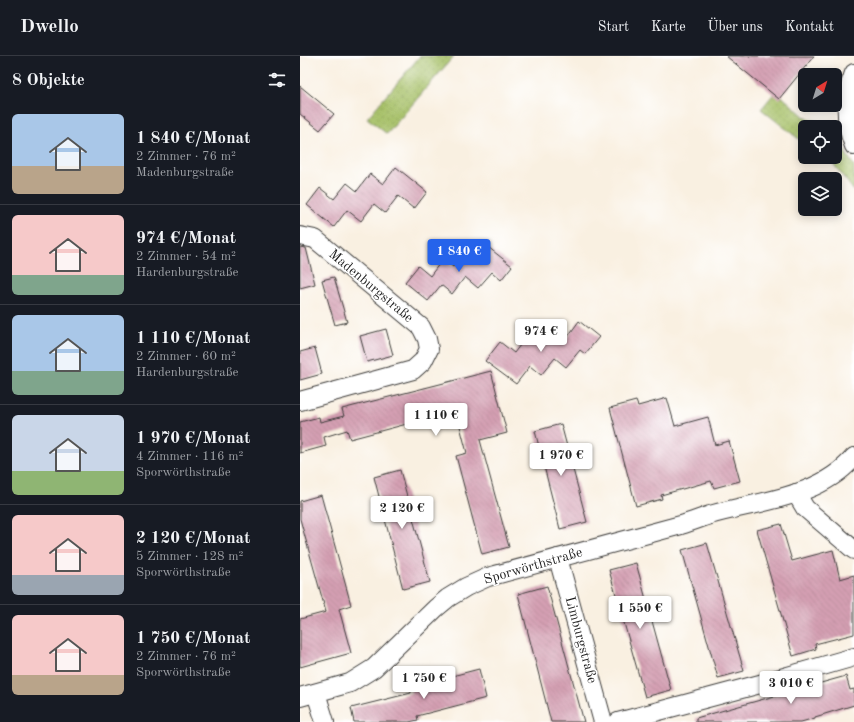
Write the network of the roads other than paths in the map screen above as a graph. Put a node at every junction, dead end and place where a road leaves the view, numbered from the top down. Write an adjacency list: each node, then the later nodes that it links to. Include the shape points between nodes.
1 (854, 73): 2 (street, via 846,104)
2 (854, 146)
3 (300, 236): 4 (street, Madenburgstraße, via 315,239 420,327 429,349 423,361 413,370)
4 (300, 401)
5 (854, 457): 6 (street, Sporwörthstraße, via 848,465 827,480)
6 (796, 493): 7 (street, via 805,508); 8 (street, Sporwörthstraße)
7 (854, 550)
8 (558, 558): 10 (street, Sporwörthstraße, via 488,577 466,586 436,608 374,668 350,682); 12 (street, Limburgstraße)
9 (854, 657): 13 (street)
10 (308, 695): 11 (street)
11 (325, 722)
12 (603, 722)
13 (618, 722)

